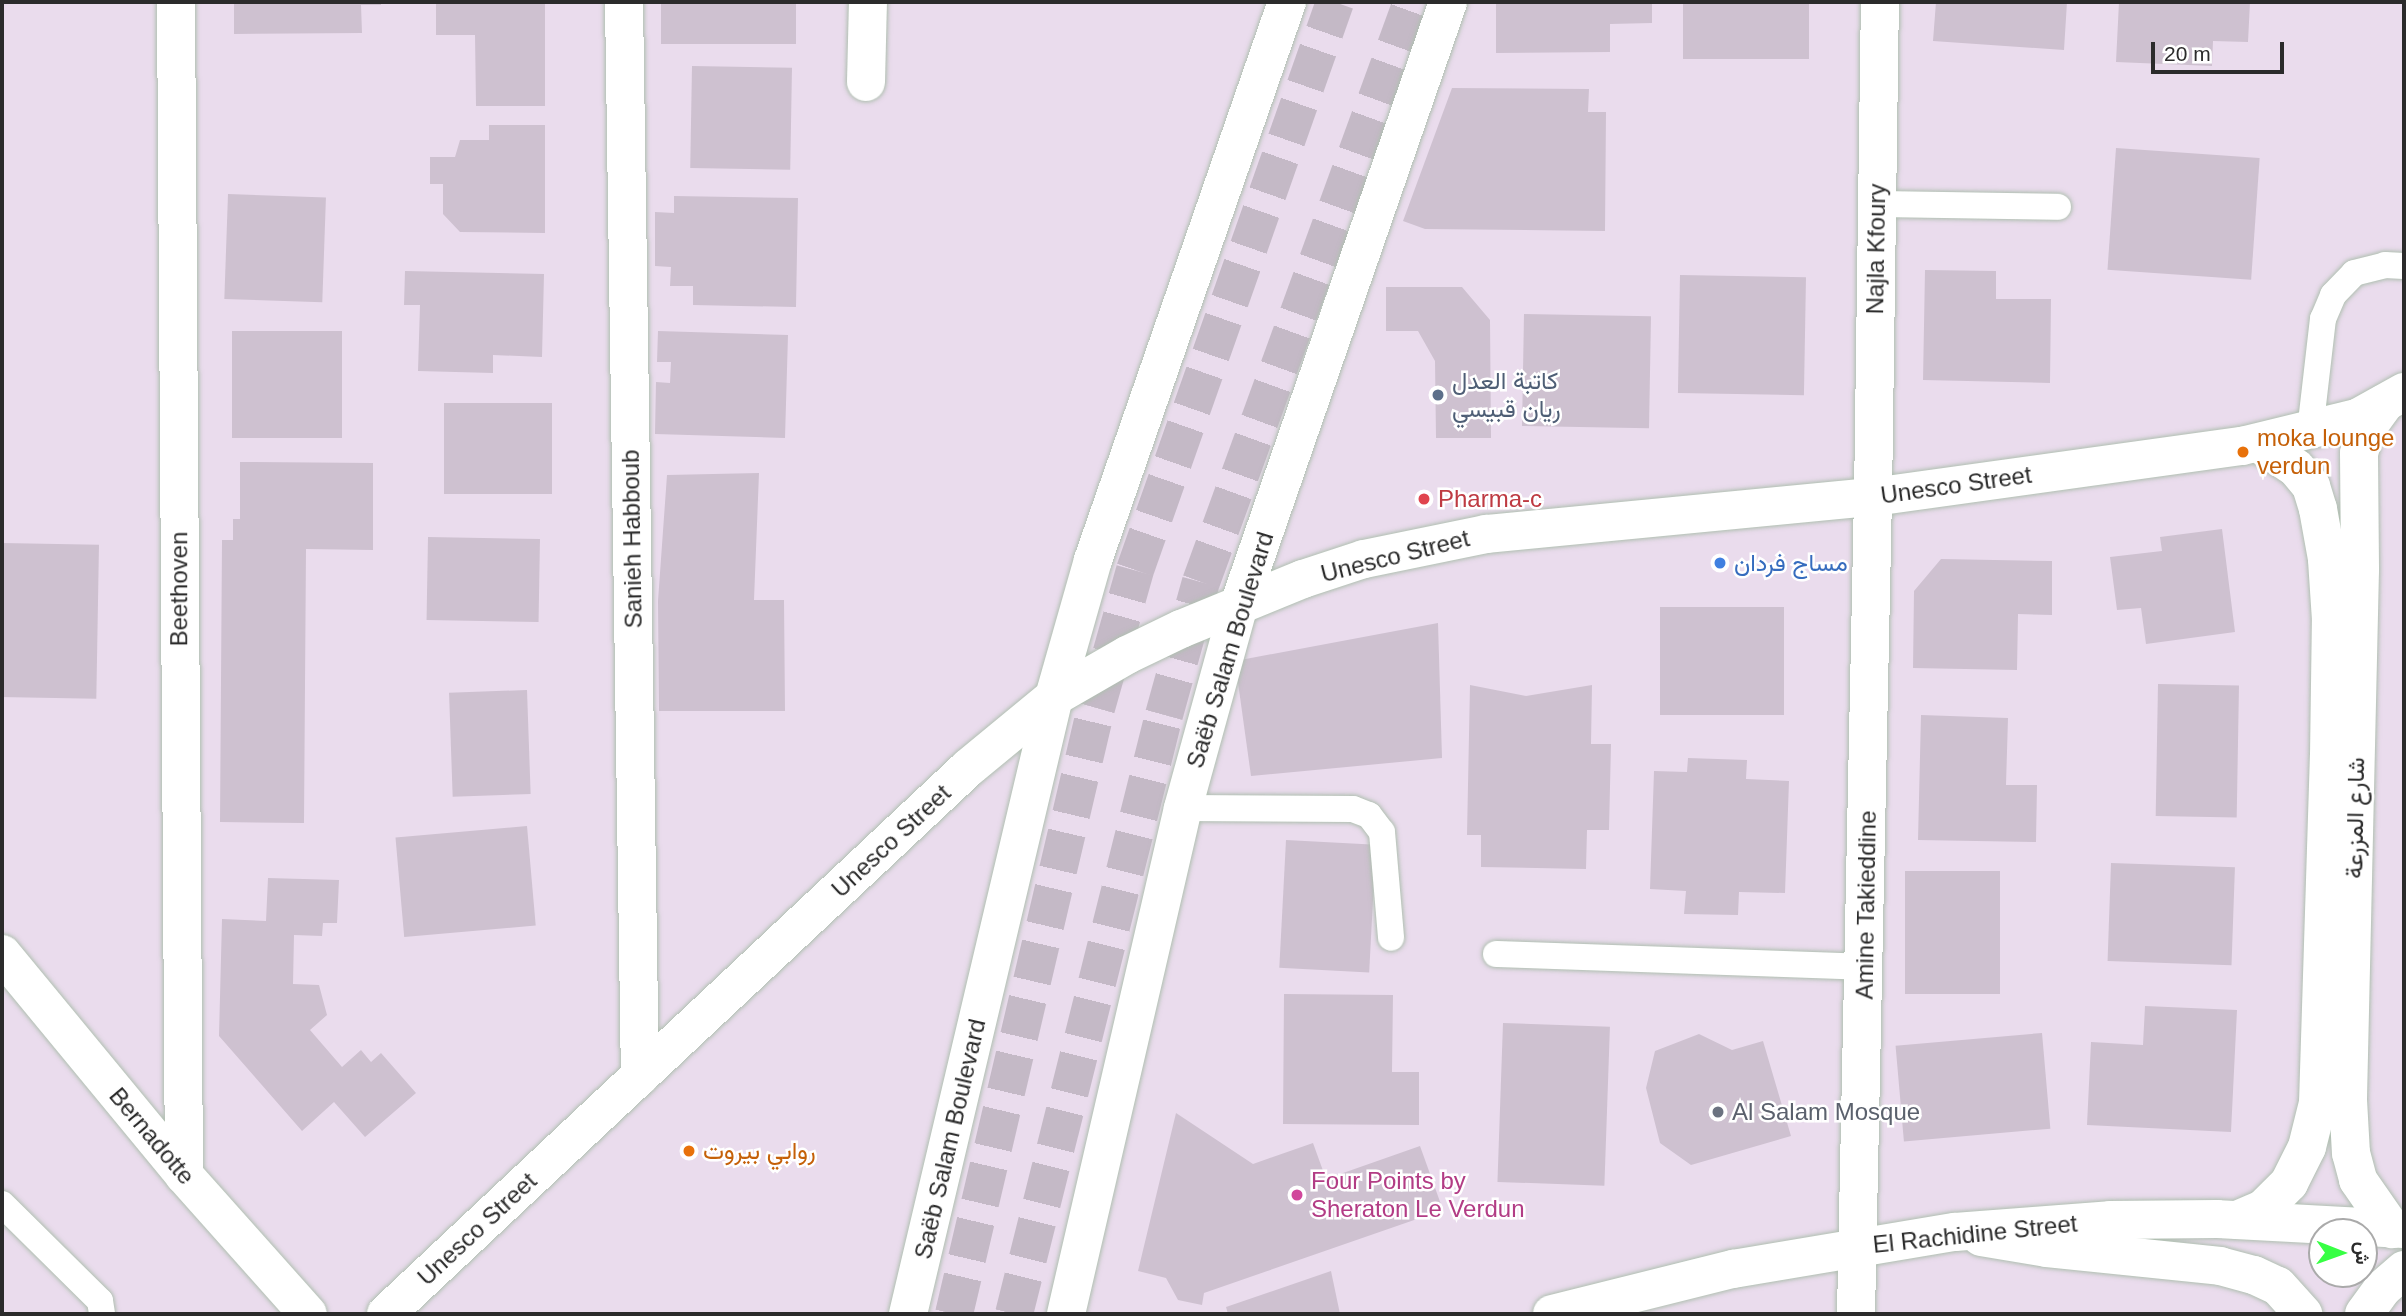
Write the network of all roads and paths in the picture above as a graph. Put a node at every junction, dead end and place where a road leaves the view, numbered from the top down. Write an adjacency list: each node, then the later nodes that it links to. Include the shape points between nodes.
1 (176, 2): 23 (street, Beethoven)
2 (625, 2): 22 (street, Sanieh Habboub)
3 (868, 2): 7 (street)
4 (1287, 2): 16 (street, Saëb Salam Boulevard, via 1093,560)
5 (1448, 2): 15 (street, Saëb Salam Boulevard)
6 (1880, 2): 8 (street, Najla Kfoury)
7 (866, 82)
8 (1877, 204): 9 (lane); 14 (street, Najla Kfoury)
9 (2058, 206)
10 (2404, 266): 12 (lane, via 2385,265 2354,273 2333,295 2323,319)
11 (2394, 397): 12 (street, Unesco Street, via 2357,418); 26 (street, شارع المزرعة, via 2366,429 2359,453 2348,1100 2358,1180)
12 (2310, 432): 13 (street, Unesco Street)
13 (2258, 443): 14 (street, Unesco Street); 25 (street, شارع المزرعة, via 2296,468 2311,486 2319,509 2331,620 2329,756 2318,1103 2307,1147 2289,1183 2263,1209)
14 (1873, 496): 15 (street, Unesco Street, via 1486,534 1364,559); 21 (street, Amine Takieddine)
15 (1239, 605): 16 (street, Unesco Street, via 1127,655); 17 (street, Saëb Salam Boulevard)
16 (1054, 697): 22 (street, Unesco Street, via 968,768); 33 (street, Saëb Salam Boulevard)
17 (1183, 808): 18 (lane, via 1353,809 1369,815 1382,832); 34 (street, Saëb Salam Boulevard)
18 (1391, 938)
19 (2, 954): 23 (street, Bernadotte)
20 (1496, 954): 21 (lane)
21 (1864, 967): 28 (street, Amine Takieddine)
22 (640, 1076): 32 (street, Unesco Street)
23 (184, 1175): 31 (street, Bernadotte)
24 (2, 1204): 30 (lane, via 100,1301)
25 (2237, 1220): 26 (street, El Rachidine Street); 27 (street, El Rachidine Street, via 2110,1220)
26 (2398, 1229)
27 (1955, 1232): 28 (street, El Rachidine Street); 37 (street, via 2047,1248 2220,1266 2278,1286)
28 (1858, 1246): 35 (street, El Rachidine Street, via 1733,1269); 36 (street, Amine Takieddine)
29 (2404, 1270): 38 (street)
30 (102, 1314)
31 (308, 1314)
32 (386, 1314)
33 (908, 1314)
34 (1066, 1314)
35 (1552, 1314)
36 (1856, 1314)
37 (2303, 1314)
38 (2364, 1314)

